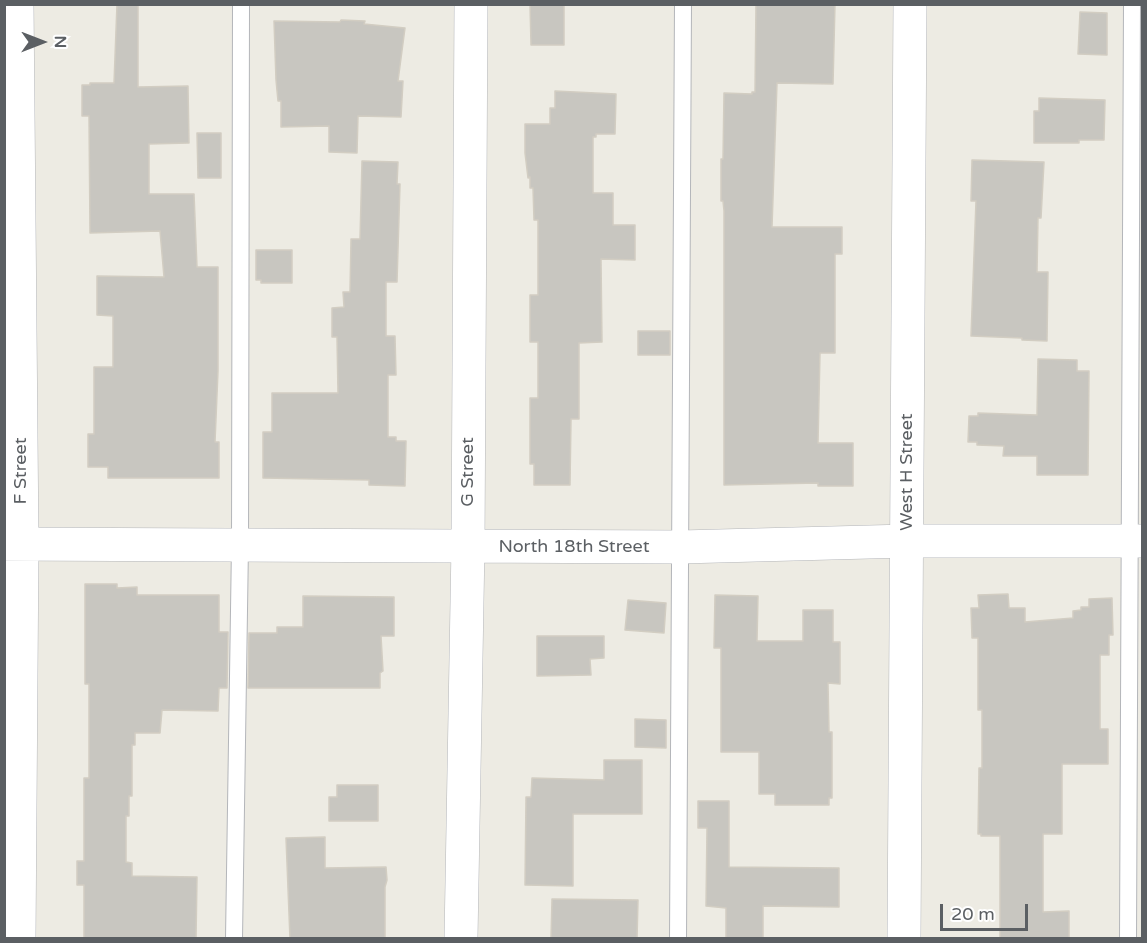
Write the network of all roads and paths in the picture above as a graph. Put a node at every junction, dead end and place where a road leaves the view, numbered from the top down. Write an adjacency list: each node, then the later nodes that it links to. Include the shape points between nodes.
1 (17, 4): 9 (street, F Street)
2 (241, 4): 10 (lane)
3 (471, 4): 11 (street, G Street)
4 (683, 4): 12 (lane)
5 (910, 4): 7 (street, West H Street)
6 (1132, 4): 8 (lane)
7 (907, 541): 8 (street, North 18th Street); 12 (street, North 18th Street); 17 (street, West H Street)
8 (1136, 541): 18 (lane)
9 (13, 544): 10 (street, North 18th Street); 13 (street, F Street)
10 (240, 545): 11 (street, North 18th Street); 14 (lane)
11 (468, 546): 12 (street, North 18th Street); 15 (street, G Street)
12 (681, 547): 16 (lane)
13 (19, 939)
14 (234, 939)
15 (460, 939)
16 (678, 939)
17 (904, 939)
18 (1128, 939)

